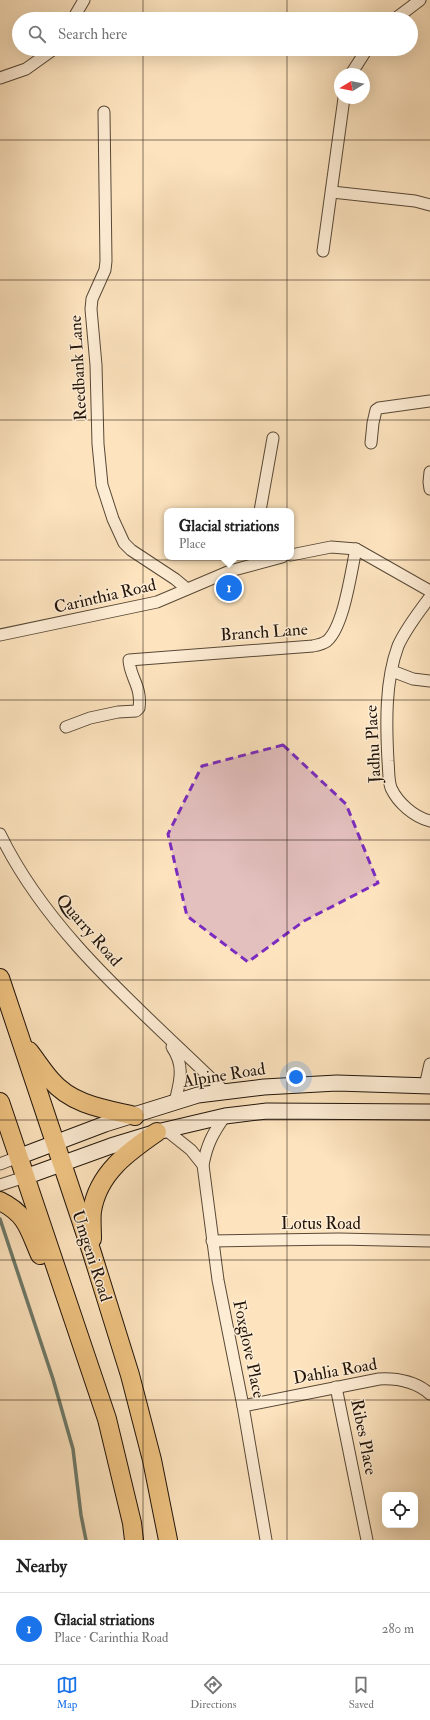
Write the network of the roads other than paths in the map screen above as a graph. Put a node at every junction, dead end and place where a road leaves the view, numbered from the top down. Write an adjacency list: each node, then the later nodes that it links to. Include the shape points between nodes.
1 (84, 0): 3 (street)
2 (420, 0): 4 (street)
3 (77, 12)
4 (404, 12)
5 (44, 56): 8 (street, via 26,69)
6 (362, 56): 7 (street)
7 (354, 68)
8 (0, 78)
9 (343, 104): 11 (street)
10 (104, 112): 23 (street, Reedbank Lane, via 106,261 105,270 92,299 91,309 102,485 124,543)
11 (332, 192): 12 (street); 13 (street)
12 (430, 205)
13 (323, 251)
14 (430, 401): 16 (street, via 376,410 372,423)
15 (273, 438): 19 (street)
16 (371, 443)
17 (430, 472): 18 (street)
18 (430, 489)
19 (261, 508)
20 (356, 550): 21 (street, via 331,547); 24 (street); 29 (street, Branch Lane, via 342,613 326,642 313,646 129,660 139,692 139,708 136,711 90,718)
21 (294, 554)
22 (248, 561): 23 (street, Carinthia Road)
23 (187, 589): 26 (street, Carinthia Road, via 157,602)
24 (430, 591)
25 (430, 597): 27 (street, Jadhu Place, via 398,646)
26 (0, 636)
27 (392, 671): 28 (street, via 413,679); 30 (street, Jadhu Place, via 388,693 389,780 395,796 402,804 414,814)
28 (430, 680)
29 (66, 727)
30 (430, 820)
31 (0, 834): 33 (street, Quarry Road, via 19,869 57,922 89,959)
32 (0, 978): 34 (highway, Umgeni Road)
33 (167, 1038): 37 (street, Quarry Road); 39 (street, Quarry Road, via 180,1059 180,1077)
34 (21, 1040): 41 (highway, via 51,1080 73,1098 92,1106); 44 (highway, Umgeni Road)
35 (430, 1064): 36 (street)
36 (427, 1086): 37 (main road, Alpine Road, via 337,1083)
37 (224, 1091): 39 (main road, Alpine Road)
38 (0, 1102): 45 (highway)
39 (175, 1102): 41 (main road, Alpine Road)
40 (430, 1112): 42 (main road, via 268,1111)
41 (135, 1116): 44 (main road, Alpine Road, via 105,1124)
42 (225, 1116): 43 (main road); 48 (street, Foxglove Place, via 211,1135)
43 (161, 1131): 47 (main road); 48 (street, Foxglove Place, via 191,1150); 54 (highway, via 117,1161 106,1176 92,1211)
44 (55, 1143): 45 (main road, Alpine Road); 47 (highway, Umgeni Road)
45 (18, 1157): 46 (street); 49 (highway)
46 (0, 1164)
47 (62, 1164): 49 (main road); 54 (highway, Umgeni Road)
48 (202, 1165): 52 (street, Foxglove Place)
49 (25, 1177): 50 (street); 58 (highway)
50 (0, 1184)
51 (0, 1201): 58 (highway, via 20,1213 26,1223)
52 (212, 1241): 53 (street, Lotus Road); 57 (street, Foxglove Place)
53 (430, 1241)
54 (92, 1253): 60 (highway, Umgeni Road, via 130,1375 152,1460)
55 (336, 1387): 56 (street, Dahlia Road, via 379,1379 396,1379 419,1385); 57 (street, Dahlia Road); 62 (street, Ribes Place)
56 (430, 1394)
57 (243, 1406): 61 (street, Foxglove Place)
58 (107, 1419): 59 (highway)
59 (134, 1540)
60 (168, 1540)
61 (266, 1540)
62 (367, 1540)

